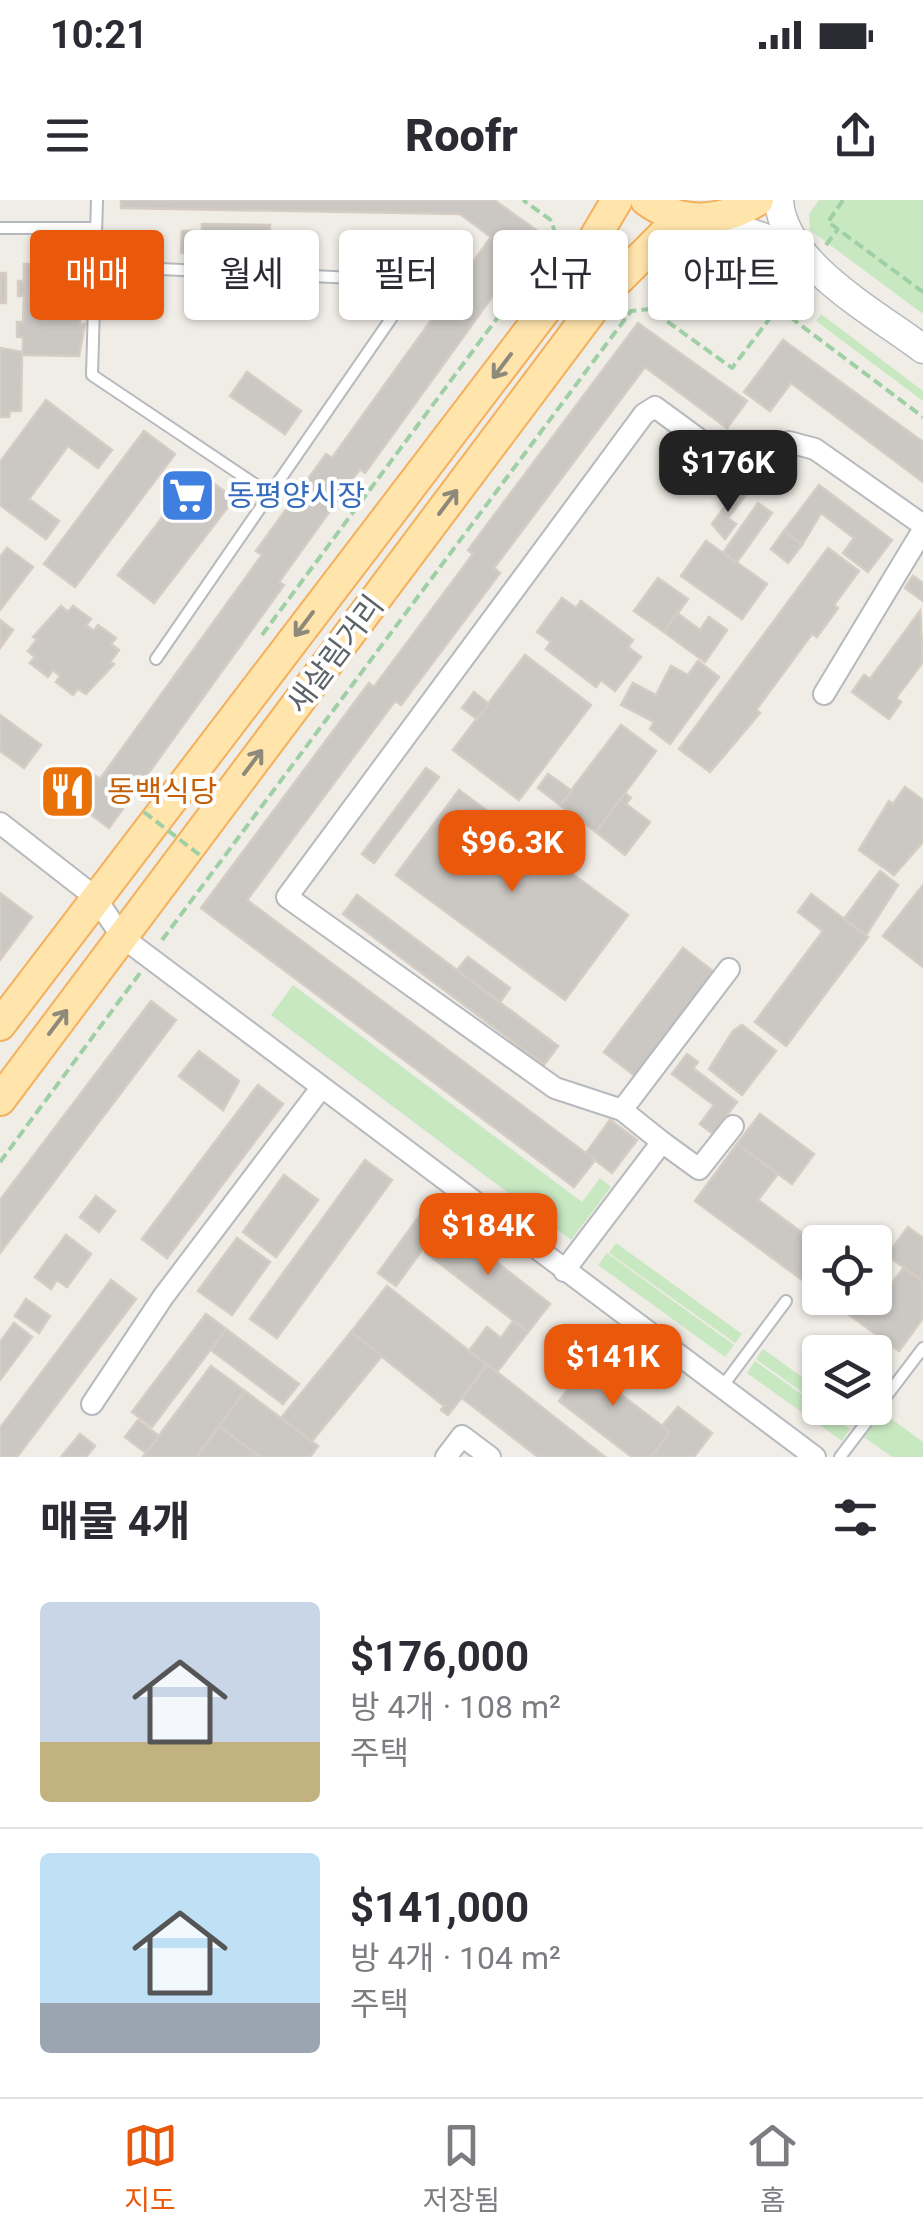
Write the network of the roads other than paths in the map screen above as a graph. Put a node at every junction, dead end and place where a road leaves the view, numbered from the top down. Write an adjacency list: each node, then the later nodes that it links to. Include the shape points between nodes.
1 (97, 200): 8 (lane)
2 (616, 200): 20 (main road, 새살림거리, one-way to 20, via 575,272)
3 (646, 200): 6 (main road)
4 (758, 200): 6 (main road, 새살림거리, via 739,212)
5 (779, 200): 10 (main road)
6 (696, 218): 9 (main road); 21 (main road, 새살림거리, one-way to 6, via 606,293)
7 (0, 228): 8 (lane)
8 (96, 228)
9 (738, 230)
10 (787, 230)
11 (814, 267): 14 (main road)
12 (164, 269): 15 (lane, via 417,281)
13 (95, 320): 15 (lane, via 92,375)
14 (923, 349)
15 (271, 494): 17 (lane)
16 (923, 528): 18 (street); 26 (street, via 814,448 790,442 745,473 655,407 287,897 555,1088)
17 (156, 659)
18 (824, 694)
19 (0, 823): 20 (street)
20 (95, 898): 21 (street); 23 (main road, 새살림거리)
21 (122, 937): 24 (street); 25 (main road, 새살림거리, one-way to 21)
22 (728, 968): 26 (street)
23 (0, 1025)
24 (321, 1088): 29 (street); 33 (street, via 163,1297)
25 (0, 1100)
26 (622, 1110): 28 (street)
27 (733, 1126): 28 (street, via 699,1169)
28 (662, 1142): 29 (street)
29 (564, 1271): 32 (street)
30 (786, 1300): 32 (lane)
31 (923, 1348): 37 (lane)
32 (722, 1388): 36 (street)
33 (92, 1404)
34 (446, 1457): 35 (street, via 462,1436)
35 (490, 1457)
36 (815, 1457)
37 (840, 1457)

